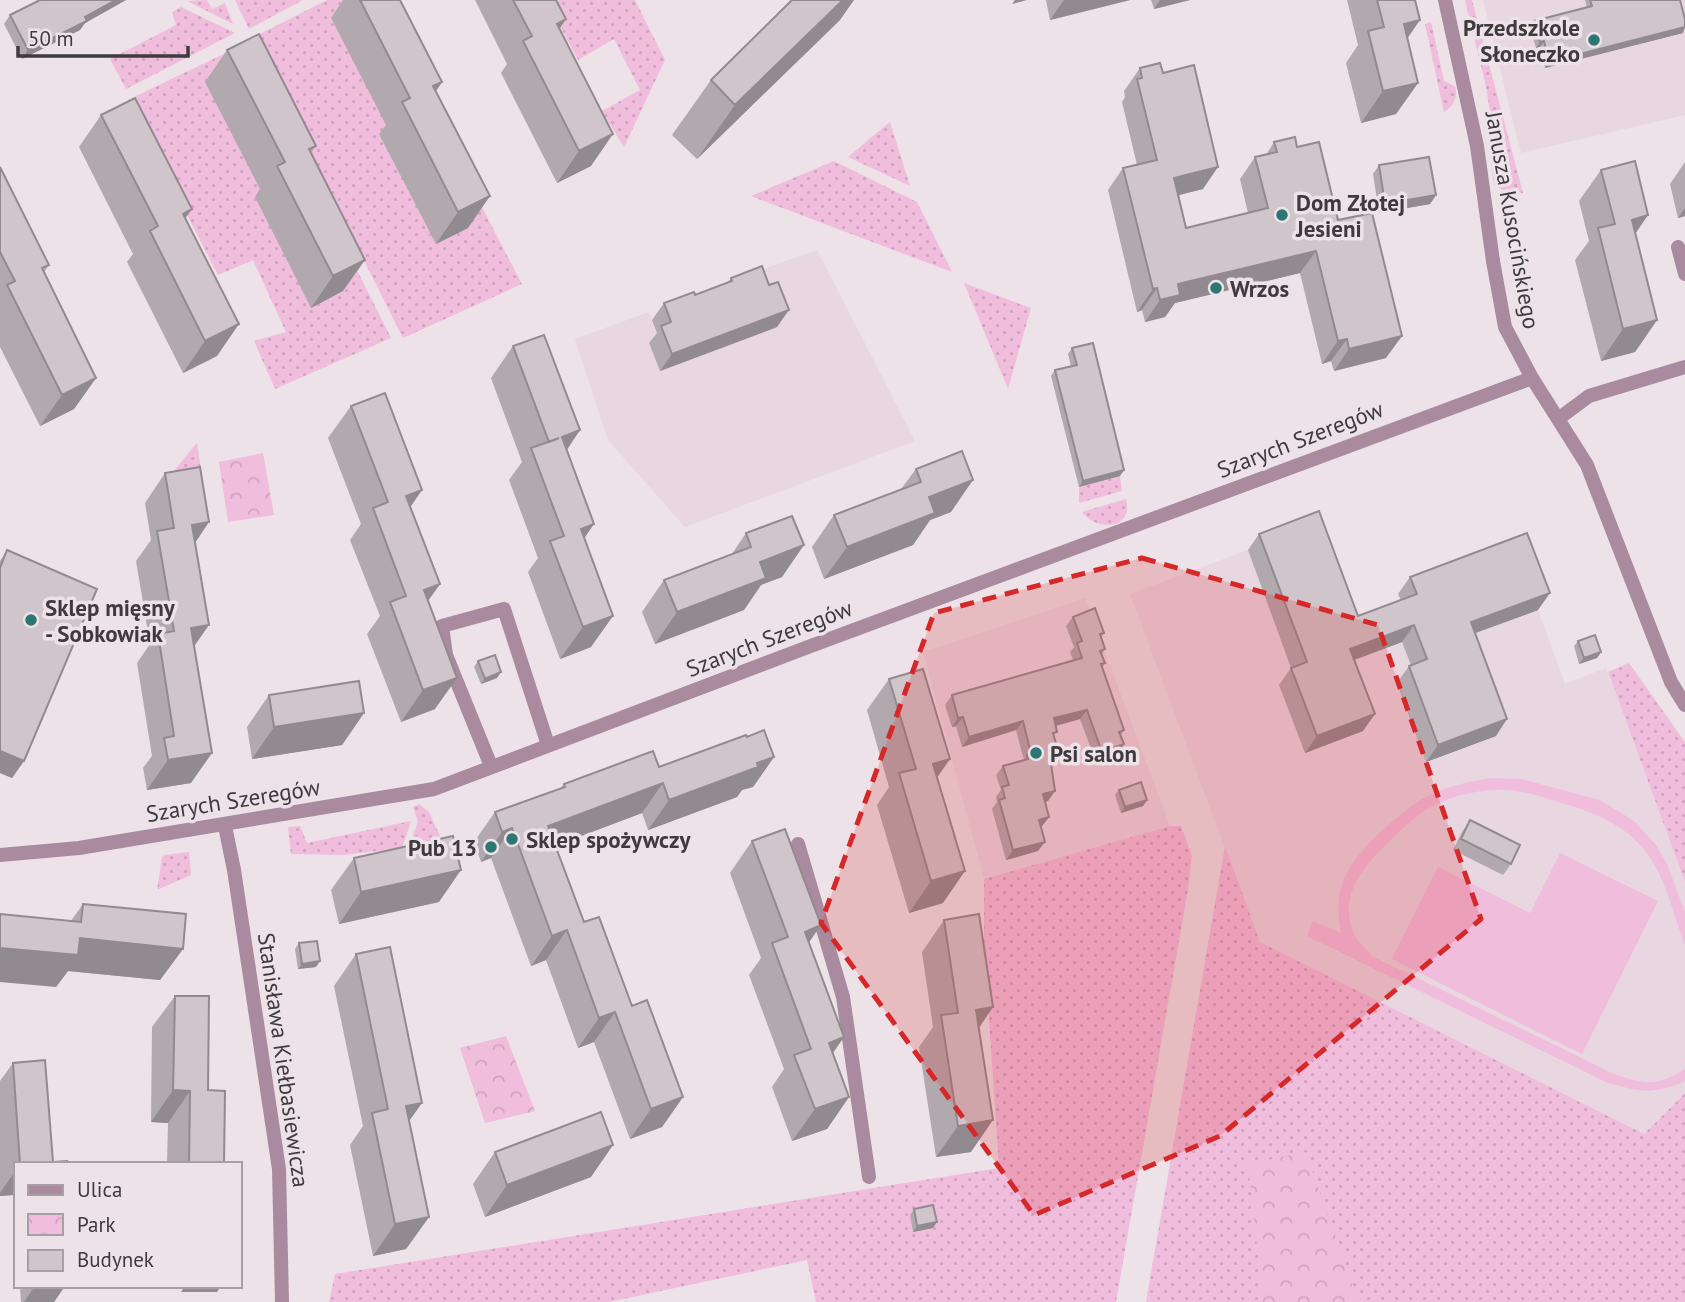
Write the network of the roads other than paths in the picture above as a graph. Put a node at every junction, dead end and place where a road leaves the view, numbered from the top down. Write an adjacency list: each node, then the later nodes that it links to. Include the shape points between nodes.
1 (1445, 0): 5 (street, Janusza Kusocińskiego, via 1477,146 1503,319)
2 (1678, 247): 3 (street)
3 (1685, 274)
4 (1685, 367): 6 (street, via 1589,396)
5 (1532, 378): 6 (street, Janusza Kusocińskiego); 8 (street, Szarych Szeregów)
6 (1558, 419): 7 (street, Janusza Kusocińskiego, via 1587,466 1671,682)
7 (1685, 705)
8 (548, 744): 9 (street, Szarych Szeregów); 9 (street, via 504,609 442,626 446,655)
9 (491, 766): 10 (street, Szarych Szeregów, via 434,789)
10 (225, 826): 12 (street, Szarych Szeregów); 14 (street, Stanisława Kiełbasiewicza, via 279,1169)
11 (798, 844): 13 (street, via 843,997)
12 (0, 855)
13 (869, 1177)
14 (282, 1302)

